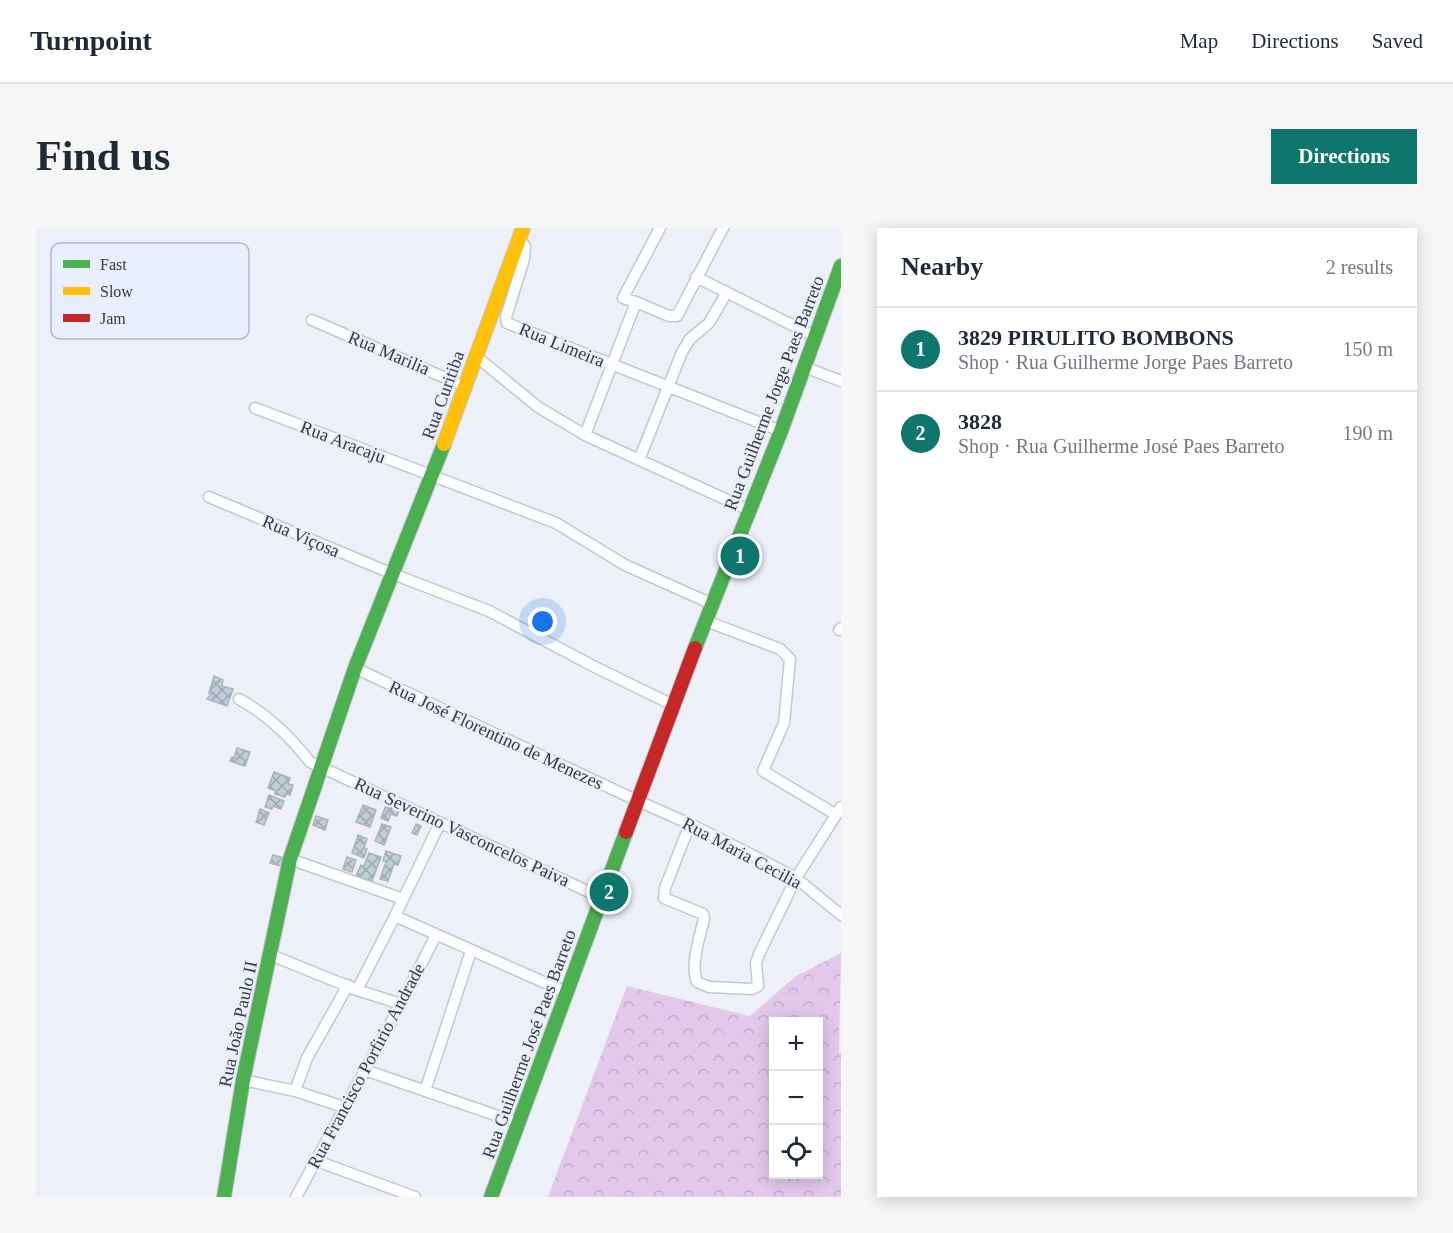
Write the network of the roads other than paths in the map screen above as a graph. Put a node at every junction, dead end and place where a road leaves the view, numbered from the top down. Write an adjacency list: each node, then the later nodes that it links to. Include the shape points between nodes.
1 (660, 228): 7 (street, via 623,298)
2 (723, 228): 5 (street)
3 (521, 234): 10 (street, Rua Curitiba); 11 (street, Rua Limeira, via 524,260 505,321)
4 (841, 266): 9 (street, Rua Guilherme Jorge Paes Barreto)
5 (696, 277): 6 (street); 7 (street, via 676,315 669,316)
6 (726, 292): 9 (street); 15 (street, via 709,323 686,345)
7 (636, 302): 11 (street)
8 (312, 320): 14 (street, Rua Marilia)
9 (814, 336): 12 (street, Rua Guilherme Jorge Paes Barreto)
10 (477, 357): 14 (street, Rua Curitiba); 18 (street, via 538,406)
11 (611, 365): 15 (street, Rua Limeira); 18 (street)
12 (804, 367): 13 (street); 17 (street, Rua Guilherme Jorge Paes Barreto)
13 (841, 381)
14 (466, 387): 20 (street, Rua Curitiba)
15 (667, 387): 17 (street, Rua Limeira); 19 (street)
16 (255, 408): 20 (street, Rua Aracaju)
17 (780, 431): 22 (street, Rua Guilherme Jorge Paes Barreto)
18 (585, 435): 19 (street)
19 (639, 460): 22 (street)
20 (432, 476): 23 (street, Rua Curitiba); 24 (street, Rua Aracaju, via 556,523 625,565)
21 (209, 497): 23 (street, Rua Viçosa)
22 (749, 510): 24 (street, Rua Guilherme Jorge Paes Barreto)
23 (393, 574): 26 (street, Rua João Paulo II); 28 (street, Rua Viçosa, via 489,610)
24 (712, 604): 25 (street, Rua Guilherme Jorge Paes Barreto)
25 (706, 621): 28 (street, Rua Guilherme Jorge Paes Barreto); 31 (street, via 786,653 790,659 784,723 763,771)
26 (355, 668): 29 (street, Rua João Paulo II); 30 (street, Rua José Florentino de Menezes)
27 (239, 699): 29 (street, Rua Severino Vasconcelos Paiva, via 280,727 310,762)
28 (674, 705): 30 (street, Rua Guilherme Jorge Paes Barreto)
29 (321, 765): 32 (street, Rua Severino Vasconcelos Paiva); 34 (street, Rua João Paulo II)
30 (638, 801): 33 (street, Rua Maria Cecilia); 36 (street, Rua Guilherme José Paes Barreto)
31 (838, 810): 35 (street)
32 (440, 823): 36 (street, Rua Severino Vasconcelos Paiva); 37 (street)
33 (690, 824): 35 (street, Rua Maria Cecilia); 35 (street, via 663,893 664,898 703,914 695,979 700,984 752,989 758,986 759,954)
34 (290, 859): 37 (street); 42 (street, Rua João Paulo II)
35 (796, 878): 38 (street, Rua Maria Cecilia)
36 (602, 898): 44 (street, Rua Guilherme José Paes Barreto)
37 (403, 899): 39 (street)
38 (841, 915)
39 (395, 916): 40 (street); 43 (street)
40 (436, 935): 41 (street); 45 (street, Rua Francisco Porfirio Andrade)
41 (471, 951): 44 (street); 49 (street)
42 (271, 956): 43 (street); 47 (street, Rua João Paulo II)
43 (352, 987): 45 (street); 48 (street, via 307,1058)
44 (567, 993): 51 (street, Rua Guilherme José Paes Barreto)
45 (401, 1004): 46 (street, Rua Francisco Porfirio Andrade)
46 (365, 1070): 49 (street); 50 (street, Rua Francisco Porfirio Andrade)
47 (243, 1080): 48 (street); 53 (street, Rua João Paulo II)
48 (295, 1091): 50 (street)
49 (425, 1091): 51 (street)
50 (344, 1107): 52 (street, Rua Francisco Porfirio Andrade)
51 (518, 1123): 56 (street, Rua Guilherme José Paes Barreto)
52 (314, 1160): 54 (street, Rua Francisco Porfirio Andrade); 55 (street)
53 (224, 1197)
54 (296, 1197)
55 (415, 1197)
56 (491, 1197)

